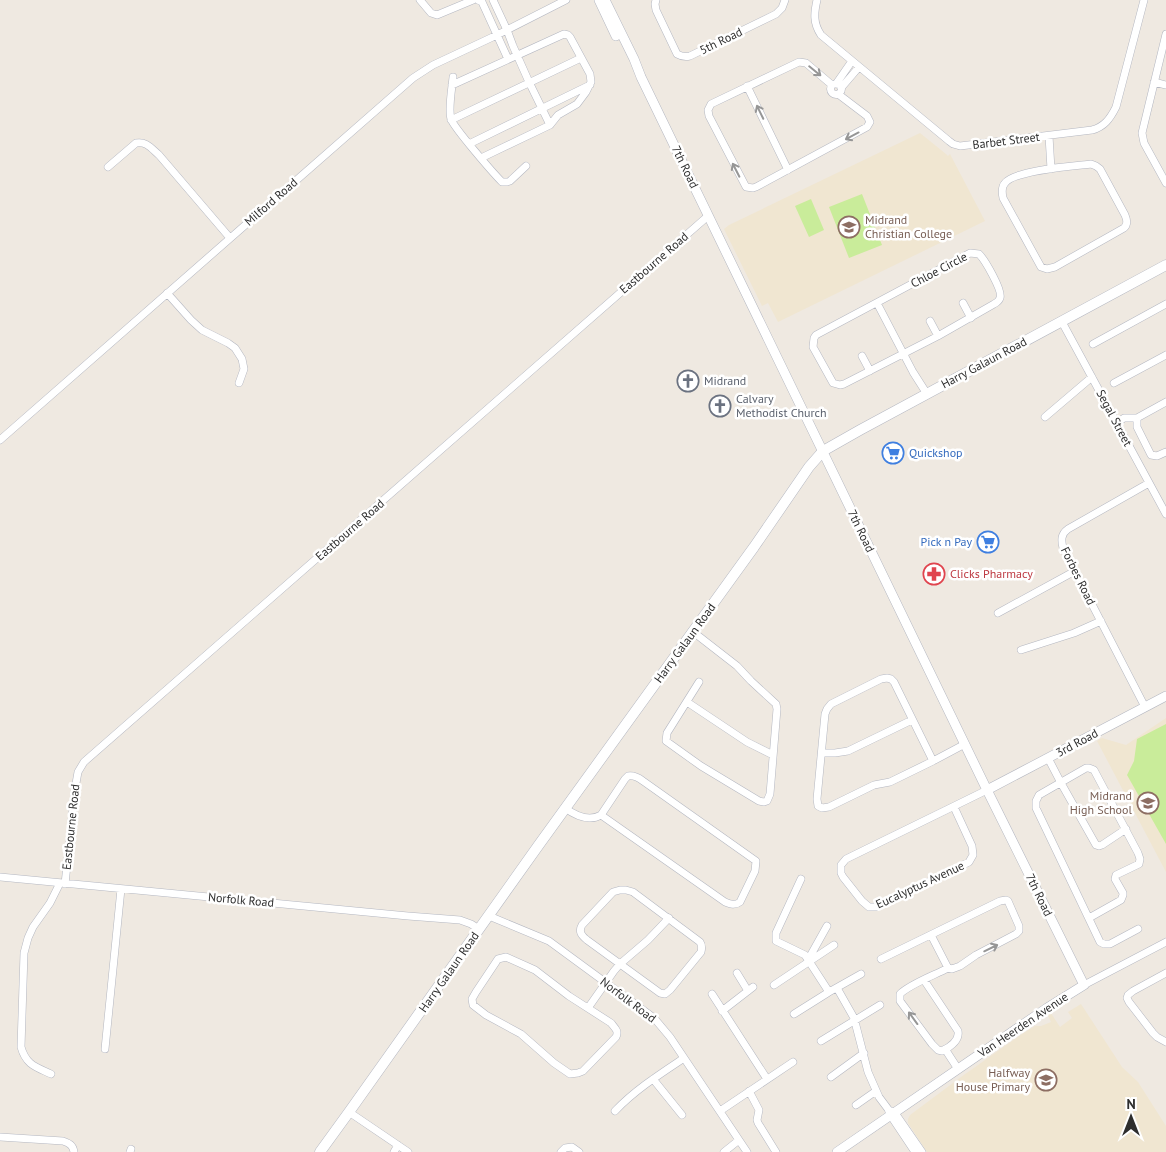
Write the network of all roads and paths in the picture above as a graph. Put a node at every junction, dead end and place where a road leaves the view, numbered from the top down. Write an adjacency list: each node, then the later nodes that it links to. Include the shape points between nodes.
1 (420, 0): 2 (street, via 437,15)
2 (473, 0)
3 (485, 0): 11 (street); 12 (street)
4 (566, 0): 13 (street, Milford Road)
5 (598, 0): 24 (street, 7th Road, via 627,58)
6 (606, 0): 24 (street, 7th Road)
7 (656, 0): 8 (street, 5th Road, via 656,10 677,54 686,57 776,14)
8 (785, 0)
9 (817, 0): 21 (street, Barbet Street, via 814,19 818,32)
10 (1144, 0): 35 (street, Barbet Street, via 1116,107 1109,120 1092,130)
11 (502, 18): 12 (street); 13 (street)
12 (491, 23): 15 (street)
13 (508, 30): 15 (street, Milford Road); 16 (street)
14 (1166, 34): 26 (street)
15 (497, 35): 17 (street); 44 (street, Milford Road, via 413,78)
16 (511, 41): 17 (street); 18 (street)
17 (502, 45): 20 (street)
18 (517, 56): 19 (street, via 564,34 570,37); 20 (street); 25 (street)
19 (581, 58): 25 (street); 29 (street, via 591,77)
20 (508, 59): 27 (street)
21 (852, 61): 22 (street, Barbet Street); 31 (street)
22 (859, 67): 31 (street); 35 (street, Barbet Street, via 956,145)
23 (453, 77): 27 (street)
24 (641, 77): 43 (street, 7th Road)
25 (529, 82): 32 (street); 33 (street)
26 (1154, 82): 28 (street); 42 (street, via 1142,138)
27 (452, 85): 33 (street)
28 (1166, 85)
29 (590, 86): 32 (street); 34 (street, via 577,104 558,115)
30 (747, 86): 31 (street, one-way to 31, via 799,62 806,63); 41 (street, one-way to 30); 41 (street, one-way to 30, via 756,187 746,187 709,116 710,104)
31 (837, 88): 41 (street, one-way to 41, via 867,116 869,125)
32 (542, 109): 34 (street); 36 (street)
33 (451, 120): 36 (street)
34 (550, 125): 37 (street)
35 (1049, 136): 40 (street)
36 (469, 144): 37 (street)
37 (481, 158): 39 (street, via 504,182 510,181)
38 (108, 166): 44 (street, via 136,143 146,143)
39 (526, 166)
40 (1051, 169): 40 (street, via 1096,166 1125,215 1127,226 1047,269 1039,266 1003,198 1002,190 1013,177)
41 (788, 170)
42 (1166, 183)
43 (708, 216): 68 (street, 7th Road); 95 (street, Eastbourne Road, via 84,762 78,772 75,789)
44 (230, 238): 46 (street, Milford Road)
45 (1166, 266): 52 (main road, Harry Galaun Road)
46 (167, 293): 60 (street, via 202,330 235,348 244,368); 67 (street, Milford Road)
47 (877, 303): 50 (street, Chloe Circle, via 966,254 975,253 984,260 1000,290 1000,298); 55 (street); 58 (street, Chloe Circle, via 816,336 813,342 833,383 844,384)
48 (963, 303): 50 (street)
49 (1166, 304): 54 (street)
50 (971, 318): 53 (street, Chloe Circle)
51 (930, 321): 53 (street)
52 (1062, 322): 59 (street, Segal Street); 62 (main road, Harry Galaun Road)
53 (938, 336): 55 (street, Chloe Circle)
54 (1093, 344)
55 (904, 353): 58 (street, Chloe Circle); 62 (street)
56 (1166, 355): 61 (street)
57 (862, 356): 58 (street)
58 (870, 371)
59 (1092, 377): 64 (street); 66 (street, Segal Street)
60 (239, 383)
61 (1114, 383)
62 (926, 394): 68 (main road, Harry Galaun Road)
63 (1166, 402): 65 (street)
64 (1045, 417)
65 (1137, 418): 66 (street, via 1124,418); 69 (street, via 1137,427 1151,455)
66 (1117, 422): 70 (street, Segal Street)
67 (0, 440)
68 (823, 451): 75 (main road, Harry Galaun Road); 82 (street, 7th Road)
69 (1166, 452)
70 (1149, 483): 71 (street, Segal Street); 72 (street, Forbes Road, via 1064,532 1062,544)
71 (1166, 514)
72 (1075, 571): 73 (street); 74 (street, Forbes Road)
73 (998, 613)
74 (1101, 622): 76 (street); 80 (street, Forbes Road)
75 (692, 631): 84 (street, via 735,664 776,704); 90 (main road, Harry Galaun Road)
76 (1021, 650)
77 (700, 682): 79 (street)
78 (1166, 696): 80 (street, 3rd Road)
79 (687, 702): 84 (street, via 747,742); 84 (street, via 667,733 666,741 759,802 769,798)
80 (1145, 707): 85 (street, 3rd Road)
81 (912, 720): 83 (street, via 848,751); 83 (street, via 894,682 881,679 829,706 825,714); 86 (street)
82 (965, 744): 86 (street); 88 (street, 7th Road)
83 (822, 753): 86 (street, via 817,802 822,808 874,785 890,782)
84 (773, 755)
85 (1048, 758): 87 (street); 88 (street, 3rd Road)
86 (933, 761)
87 (1060, 783): 92 (street, via 1091,768); 92 (street, via 1097,846); 99 (street, via 1039,795 1036,808)
88 (987, 790): 89 (street, Eucalyptus Avenue); 116 (street, 7th Road)
89 (954, 807): 89 (street, Eucalyptus Avenue, via 846,858 841,865 842,873 862,901 869,907 878,907 969,862 973,855 972,846)
90 (565, 808): 91 (street, via 584,818); 97 (main road, Harry Galaun Road)
91 (601, 815): 91 (street, via 625,779 637,777 754,859 756,870 740,902 725,902)
92 (1126, 829): 99 (street, via 1140,862 1116,875 1122,900)
93 (0, 877): 95 (street, Norfolk Road)
94 (801, 879): 107 (street, via 775,938)
95 (63, 884): 96 (street, Norfolk Road); 133 (street, via 33,927 24,953 21,1047 27,1061)
96 (121, 889): 101 (street, Norfolk Road, via 451,920); 127 (street)
97 (489, 916): 101 (main road, Harry Galaun Road); 114 (street, Norfolk Road, via 549,942)
98 (669, 918): 108 (street); 108 (street, via 702,947 668,992 660,993); 108 (street, via 633,892 614,892 580,931 582,936)
99 (1089, 918): 102 (street, via 1104,944)
100 (827, 926): 107 (street)
101 (480, 929): 142 (main road, Harry Galaun Road)
102 (1138, 929)
103 (931, 935): 106 (street); 109 (street); 109 (street, one-way to 103, via 960,966 1019,931 1009,904 1006,900 1000,901)
104 (1166, 942): 116 (street, Van Heerden Avenue)
105 (834, 945): 107 (street)
106 (881, 959)
107 (809, 960): 115 (street); 118 (street)
108 (620, 964): 114 (street)
109 (948, 968): 113 (street)
110 (737, 973): 122 (street, via 750,989)
111 (1166, 973): 126 (street, via 1128,994 1127,998 1153,1033)
112 (862, 974): 117 (street)
113 (924, 980): 128 (street, via 958,1031 958,1040); 128 (street, one-way to 113, via 940,1051 935,1048 900,1001 901,993)
114 (606, 983): 121 (street); 130 (street, Norfolk Road, via 654,1018)
115 (774, 985)
116 (1084, 985): 132 (street, Van Heerden Avenue)
117 (837, 988): 118 (street); 124 (street)
118 (829, 992): 123 (street)
119 (712, 994): 122 (street)
120 (880, 1005): 124 (street)
121 (588, 1008): 121 (street, via 617,1029 618,1035 583,1070 570,1074 521,1034 478,1010 472,1002 498,960 506,957 536,970)
122 (722, 1011): 136 (street)
123 (794, 1014)
124 (855, 1021): 125 (street); 129 (street)
125 (821, 1041)
126 (1166, 1042)
127 (105, 1049)
128 (946, 1049): 132 (street)
129 (864, 1053): 134 (street); 138 (street)
130 (684, 1058): 135 (street); 141 (street, Norfolk Road)
131 (793, 1062): 136 (street)
132 (958, 1069): 143 (street, Van Heerden Avenue)
133 (51, 1074)
134 (831, 1077)
135 (653, 1079): 140 (street); 144 (street)
136 (767, 1079): 137 (street)
137 (748, 1091): 141 (street); 155 (street, via 759,1110 758,1123)
138 (876, 1091): 139 (street); 143 (street)
139 (856, 1105)
140 (615, 1111)
141 (720, 1111): 146 (street, Norfolk Road)
142 (349, 1112): 147 (street); 149 (main road, Harry Galaun Road)
143 (891, 1113): 156 (street, Van Heerden Avenue); 157 (street); 158 (street)
144 (682, 1115)
145 (0, 1137): 148 (street, via 63,1141 72,1145)
146 (739, 1140): 153 (street); 154 (street, Norfolk Road)
147 (396, 1149): 150 (street)
148 (74, 1152)
149 (320, 1152)
150 (408, 1152)
151 (561, 1152): 152 (street, via 572,1147)
152 (579, 1152)
153 (724, 1152)
154 (747, 1152)
155 (776, 1152)
156 (837, 1152)
157 (915, 1152)
158 (922, 1152)

